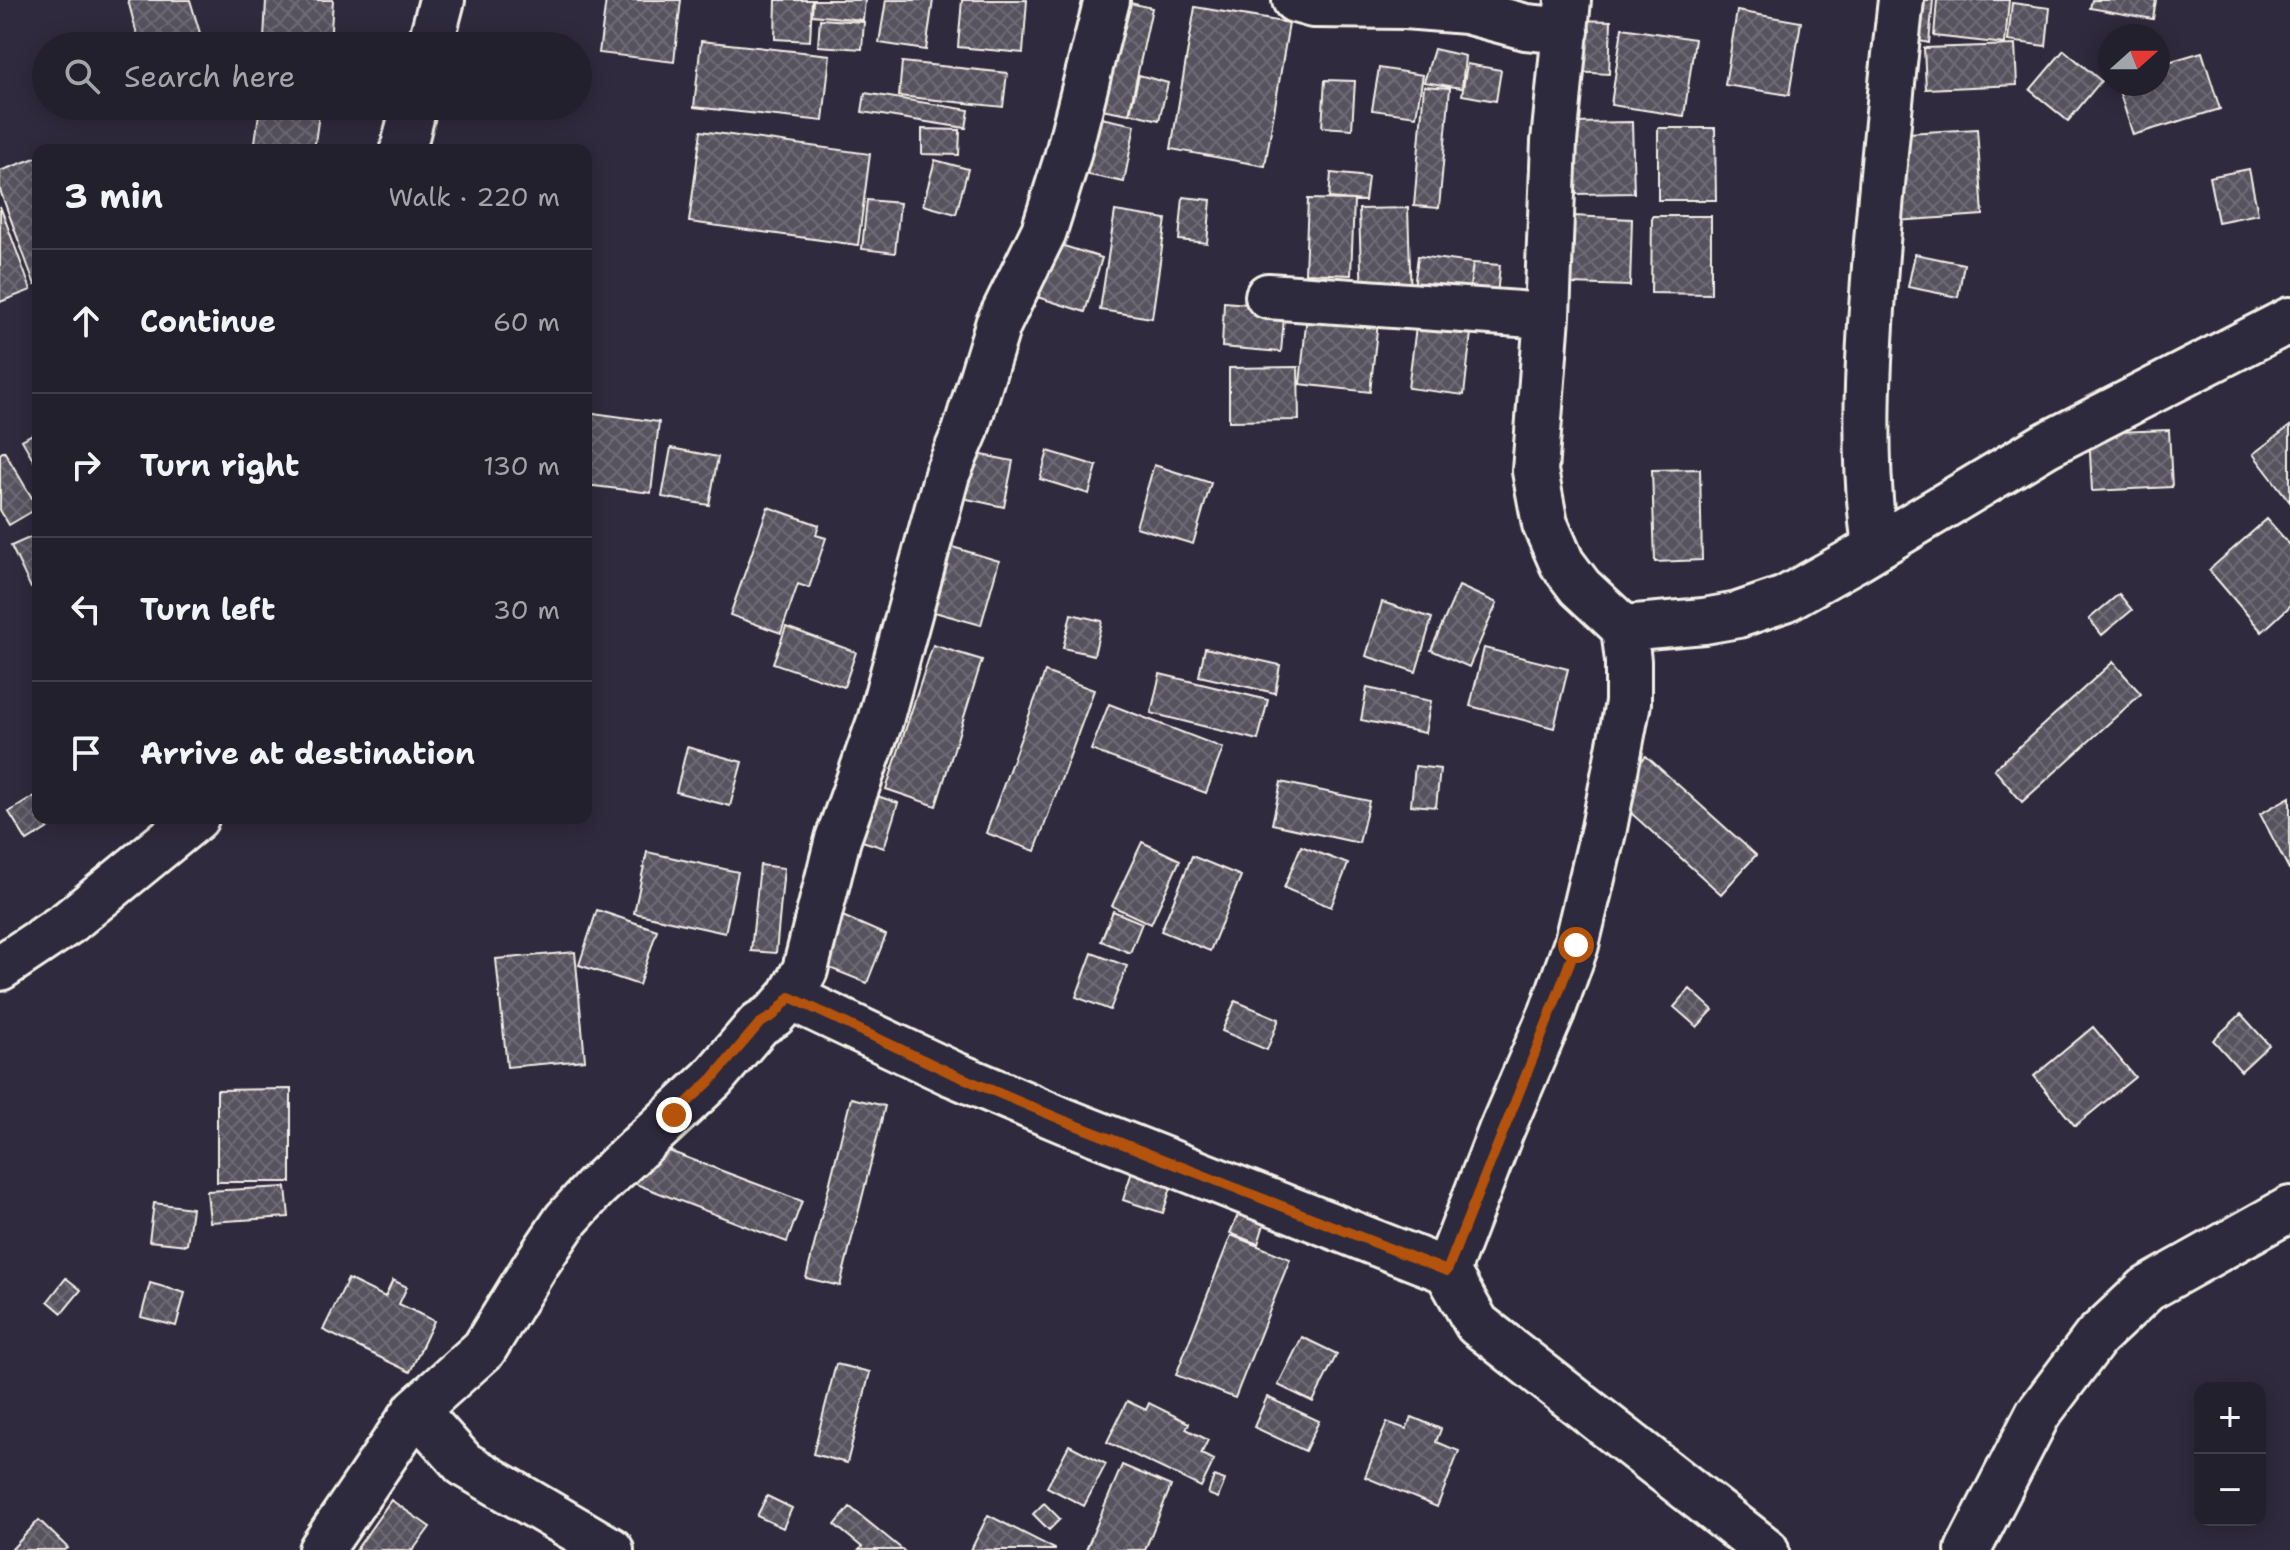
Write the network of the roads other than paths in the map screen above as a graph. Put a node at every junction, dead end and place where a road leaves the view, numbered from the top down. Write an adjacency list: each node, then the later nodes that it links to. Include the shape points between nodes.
1 (442, 0): 6 (street)
2 (1107, 0): 16 (street, via 1044,231 998,325 947,474 880,721 838,839 805,970)
3 (1295, 0): 5 (street, via 1466,11 1526,27)
4 (1901, 0): 12 (street, via 1871,317 1868,411)
5 (1567, 16): 10 (street, via 1554,142)
6 (434, 32)
7 (410, 120): 8 (street)
8 (404, 144)
9 (1268, 296): 10 (street)
10 (1547, 316): 13 (street, via 1535,471 1545,524 1562,563 1580,587)
11 (2290, 320): 12 (street, via 2046,445)
12 (1875, 546): 13 (street, via 1785,599 1738,615)
13 (1624, 628): 18 (street, via 1628,703 1576,945)
14 (189, 824): 15 (street, via 69,922)
15 (0, 968)
16 (790, 997): 18 (street, via 1022,1103); 19 (street, via 566,1220 484,1349)
17 (2290, 1209): 23 (street, via 2147,1289 2096,1337 2038,1414)
18 (1447, 1271): 22 (street, via 1477,1324)
19 (416, 1410): 20 (street); 21 (street, via 464,1464)
20 (321, 1550)
21 (611, 1550)
22 (1766, 1550)
23 (1968, 1550)

